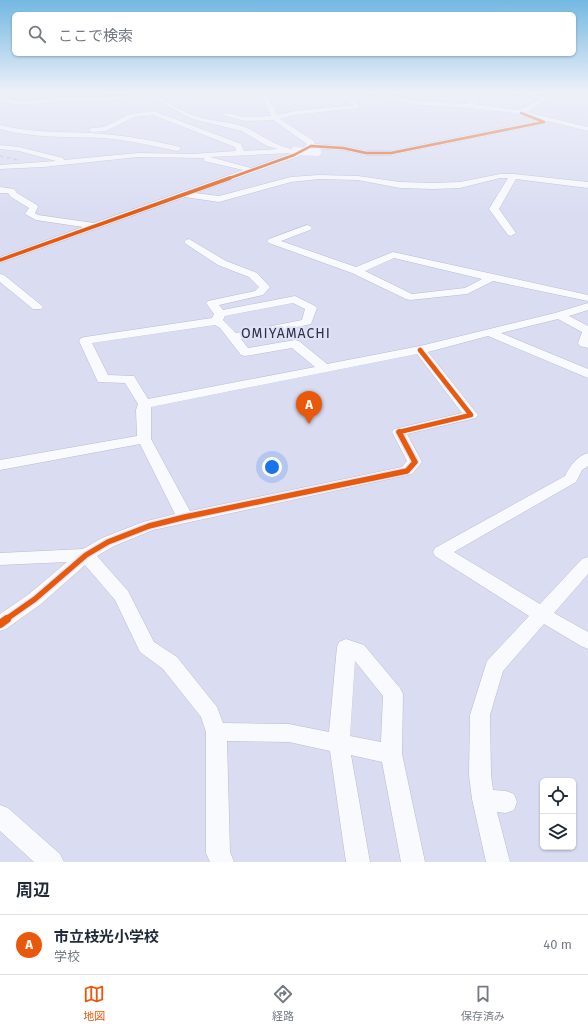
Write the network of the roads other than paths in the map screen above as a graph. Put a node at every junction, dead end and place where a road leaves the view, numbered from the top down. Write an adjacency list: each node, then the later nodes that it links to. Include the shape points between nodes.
1 (41, 133): 6 (street)
2 (205, 133): 10 (street, via 238,146)
3 (251, 133): 9 (street, via 270,144)
4 (296, 133): 8 (street, via 311,143)
5 (489, 133): 8 (street, via 391,153)
6 (49, 134): 11 (street, via 106,136 188,151)
7 (0, 147): 12 (street, via 19,149)
8 (314, 149): 9 (street, bridge); 14 (street)
9 (291, 151): 10 (street)
10 (241, 153): 11 (street)
11 (192, 156): 12 (street, via 138,155); 14 (street)
12 (64, 162): 13 (street)
13 (0, 167)
14 (251, 170): 18 (street)
15 (514, 176): 16 (street); 18 (street, via 433,186 400,185 358,178 319,177 291,180 219,199); 21 (street, via 494,209)
16 (588, 186)
17 (0, 190): 19 (street, via 11,192 34,206 30,214 36,217)
18 (185, 194): 19 (street)
19 (94, 226): 23 (street)
20 (307, 228): 24 (street, via 272,241)
21 (511, 233)
22 (189, 242): 31 (street, via 222,263 253,275 264,287 259,293 212,303)
23 (0, 260)
24 (356, 270): 26 (street, via 393,255); 26 (street, via 410,297 468,291)
25 (0, 277): 29 (street)
26 (492, 278): 27 (street)
27 (588, 298)
28 (588, 306): 30 (street)
29 (37, 307)
30 (559, 315): 32 (street); 34 (street, via 588,331 584,343)
31 (218, 318): 33 (street); 33 (street, via 295,299 311,308 307,322); 38 (street, via 85,341 103,379 129,379)
32 (488, 332): 35 (street); 37 (street)
33 (235, 338): 36 (street, via 245,352 295,344)
34 (588, 344)
35 (420, 350): 36 (street); 42 (street, via 471,415 399,432 415,462 407,471)
36 (326, 369): 38 (street)
37 (588, 374)
38 (145, 404): 39 (street)
39 (144, 438): 41 (street); 42 (street)
40 (588, 458): 46 (street, via 576,468 571,479 441,552)
41 (0, 465)
42 (185, 517): 43 (street, via 149,526 108,542)
43 (86, 555): 44 (street); 47 (street, via 35,599); 49 (street, via 122,596 147,647 170,664 210,713)
44 (0, 559)
45 (588, 563): 46 (street)
46 (541, 614): 48 (street); 52 (street, via 494,667 480,715 480,775)
47 (0, 624)
48 (588, 640)
49 (216, 732): 50 (street, via 289,732); 56 (street, via 218,853)
50 (339, 744): 51 (street); 51 (street, via 346,647 357,650 393,694); 57 (street)
51 (391, 754): 58 (street)
52 (483, 800): 53 (street); 59 (street)
53 (506, 802)
54 (0, 816): 55 (street)
55 (52, 862)
56 (222, 862)
57 (358, 862)
58 (413, 862)
59 (498, 862)

